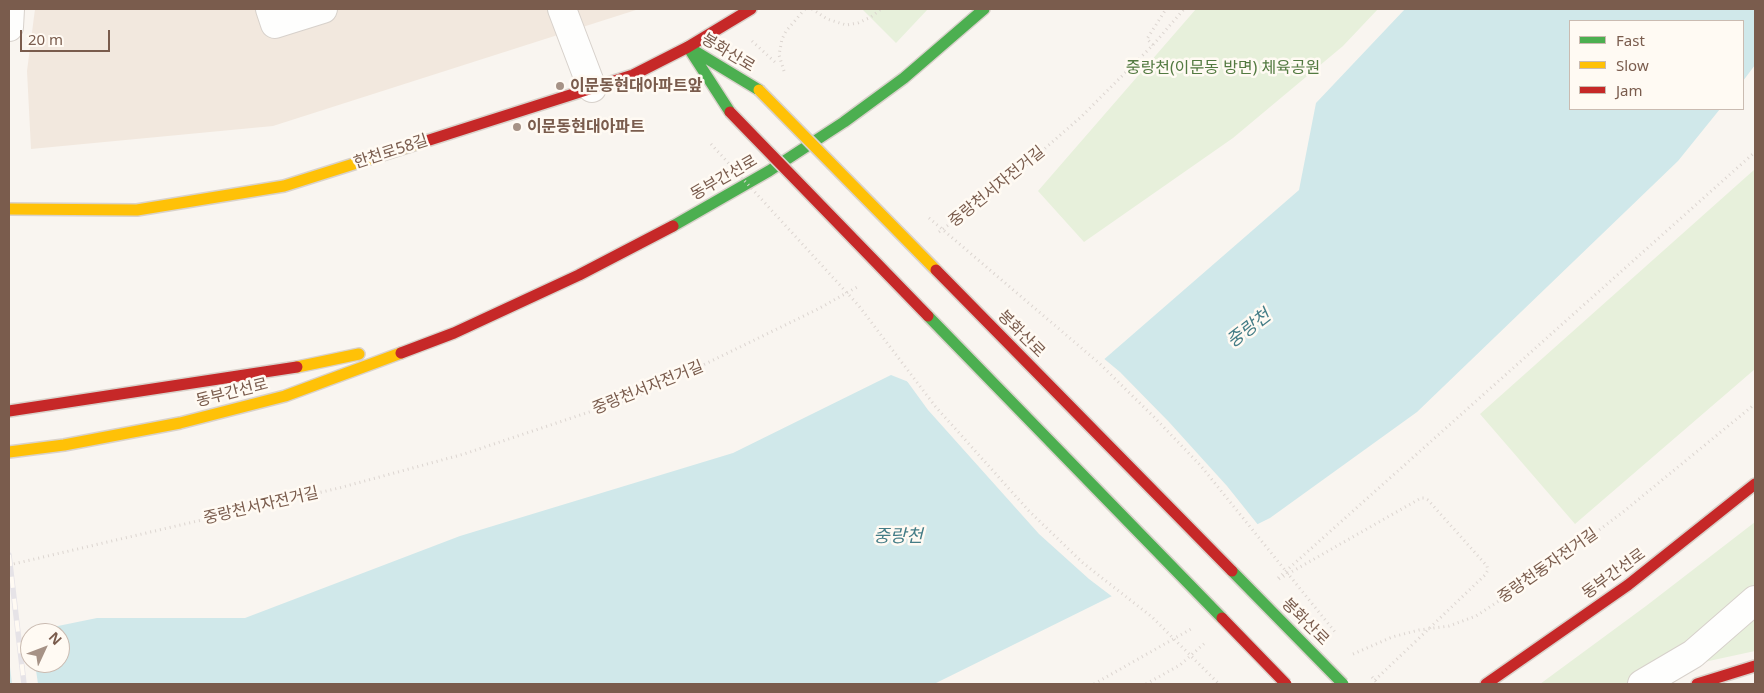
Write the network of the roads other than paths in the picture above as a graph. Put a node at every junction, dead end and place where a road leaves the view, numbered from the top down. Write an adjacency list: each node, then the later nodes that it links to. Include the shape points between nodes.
1 (10, 9): 7 (street)
2 (270, 9): 3 (street, via 276,24)
3 (323, 9)
4 (562, 9): 9 (street)
5 (751, 9): 8 (main road, 한천로58길)
6 (984, 9): 11 (main road, 동부간선로, via 904,78 769,171 579,275)
7 (9, 27)
8 (688, 47): 9 (main road, 한천로58길, via 633,75); 17 (main road, 봉화산로, bridge, via 730,112); 18 (main road, 봉화산로, bridge, via 759,90)
9 (592, 88): 10 (main road, 한천로58길, via 284,186 137,210)
10 (9, 209)
11 (454, 333): 12 (main road, 동부간선로, via 278,371); 13 (main road, 동부간선로, via 285,396 180,423 64,446)
12 (9, 411)
13 (9, 452)
14 (1755, 484): 19 (main road, 동부간선로, via 1628,585)
15 (1755, 600): 20 (street, via 1694,654)
16 (1755, 666): 21 (main road)
17 (1286, 684)
18 (1343, 684)
19 (1486, 684)
20 (1642, 684)
21 (1697, 684)

